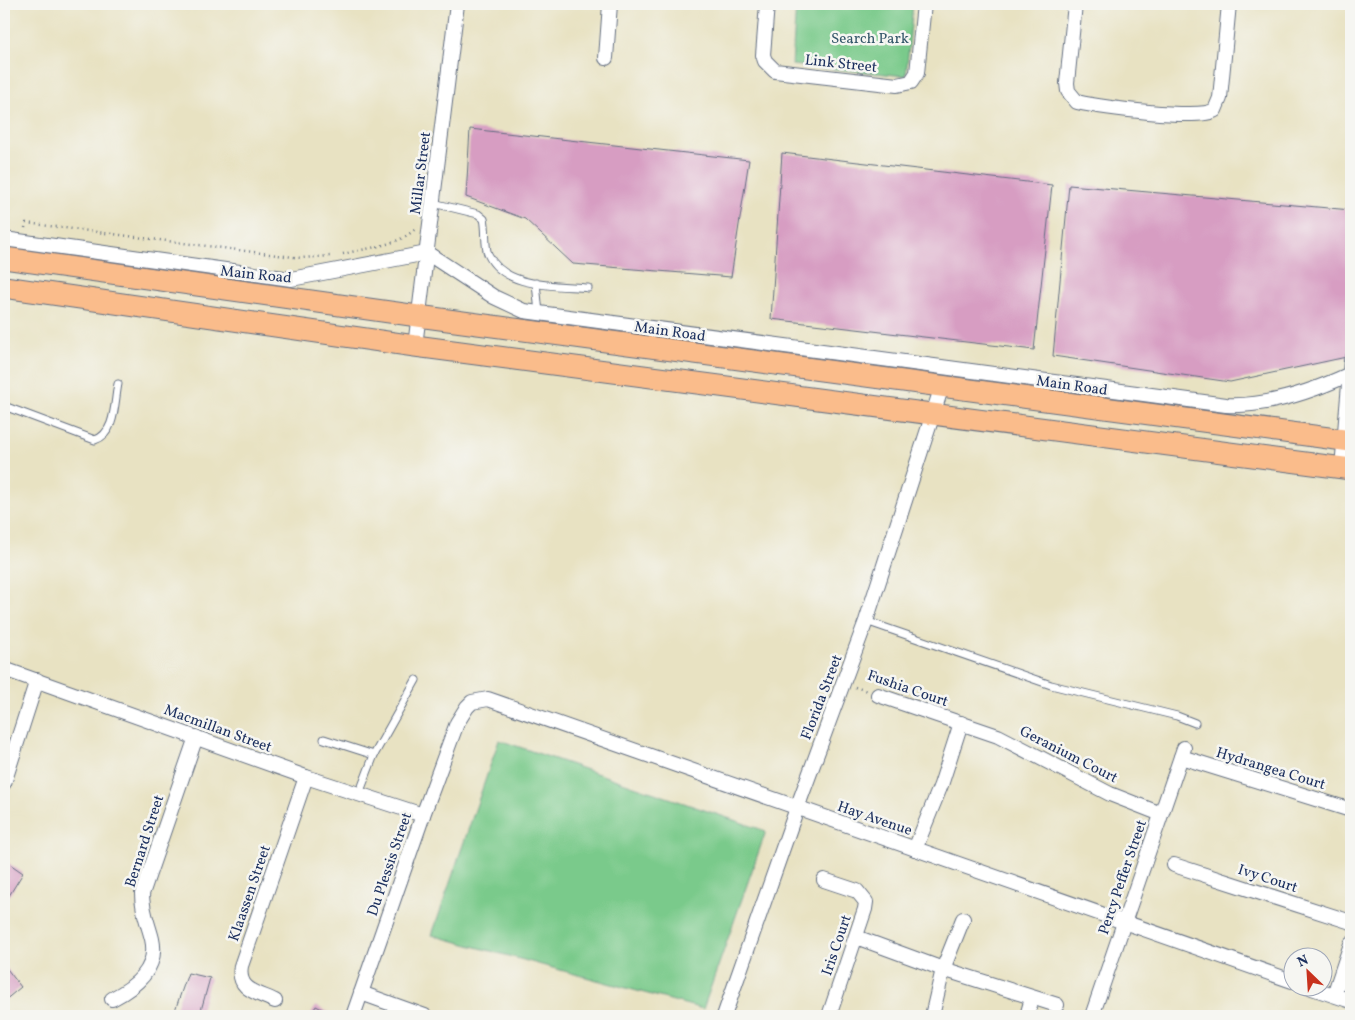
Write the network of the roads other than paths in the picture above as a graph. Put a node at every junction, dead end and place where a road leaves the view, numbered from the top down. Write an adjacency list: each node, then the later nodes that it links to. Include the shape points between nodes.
1 (456, 4): 8 (street, Millar Street)
2 (610, 4): 7 (street)
3 (767, 4): 4 (street, Link Street, via 763,45 766,61 775,71 897,85 915,78)
4 (924, 4)
5 (1075, 4): 6 (street, via 1067,83 1071,97 1085,104 1205,115 1215,110 1220,98)
6 (1229, 4)
7 (606, 58)
8 (433, 203): 9 (street, Millar Street); 11 (lane, via 478,214 484,220 487,253 495,265 510,276)
9 (427, 253): 10 (street, Main Road, via 291,279); 14 (street, Main Road, via 501,300); 15 (street, Millar Street)
10 (5, 256): 15 (main road, Main Road)
11 (536, 283): 13 (lane); 14 (lane)
12 (4, 287): 16 (main road)
13 (588, 288)
14 (539, 314): 18 (street, Main Road, via 1226,405 1252,406 1269,402 1325,386)
15 (418, 316): 16 (street, Millar Street); 20 (main road, Main Road)
16 (415, 346): 23 (main road)
17 (1351, 360): 18 (street)
18 (1350, 374): 21 (street)
19 (118, 384): 22 (lane, via 109,431 103,438 95,440)
20 (942, 386): 23 (street, Florida Street); 24 (main road, Main Road)
21 (1350, 398): 24 (street)
22 (4, 406)
23 (934, 412): 25 (main road); 26 (street, Florida Street)
24 (1348, 440): 25 (street)
25 (1346, 468)
26 (866, 621): 32 (lane, via 1051,685); 41 (street, Florida Street)
27 (4, 669): 28 (street, Macmillan Street)
28 (37, 680): 34 (street, Macmillan Street); 39 (street)
29 (416, 680): 37 (lane)
30 (878, 695): 31 (street, Fushia Court)
31 (961, 723): 43 (street, Geranium Court, via 1020,747 1130,803); 45 (street)
32 (1195, 723)
33 (457, 724): 41 (street, Hay Avenue, via 472,702 488,699); 44 (street, Du Plessis Street)
34 (196, 737): 38 (street, Macmillan Street); 58 (street, Bernard Street, via 142,894 142,907 152,940 151,960 141,980)
35 (324, 739): 37 (lane)
36 (1182, 753): 42 (street, Hydrangea Court); 43 (street, Percy Peffer Street)
37 (374, 755): 40 (lane)
38 (306, 777): 40 (street, Macmillan Street); 59 (street, Klaassen Street, via 241,966 240,977 245,987)
39 (4, 783)
40 (359, 794): 44 (street, Macmillan Street)
41 (796, 808): 45 (street, Hay Avenue); 64 (street, Florida Street)
42 (1351, 810)
43 (1161, 814): 49 (street, Percy Peffer Street)
44 (423, 815): 55 (street, Du Plessis Street)
45 (915, 849): 49 (street, Hay Avenue)
46 (1174, 865): 50 (street, Ivy Court)
47 (824, 880): 51 (street, Iris Court, via 857,891 866,902)
48 (963, 919): 53 (street)
49 (1124, 922): 54 (street, Hay Avenue); 68 (street, Percy Peffer Street)
50 (1351, 922)
51 (856, 937): 53 (street); 65 (street, Iris Court)
52 (1351, 944): 56 (street)
53 (943, 969): 57 (street); 66 (street)
54 (1282, 977)
55 (361, 993): 62 (street, Du Plessis Street); 63 (street)
56 (1334, 995): 60 (street)
57 (1032, 998): 61 (street); 67 (street)
58 (112, 999)
59 (275, 1001)
60 (1351, 1001)
61 (1057, 1004)
62 (353, 1016)
63 (425, 1016)
64 (724, 1016)
65 (829, 1016)
66 (932, 1016)
67 (1028, 1016)
68 (1092, 1016)

